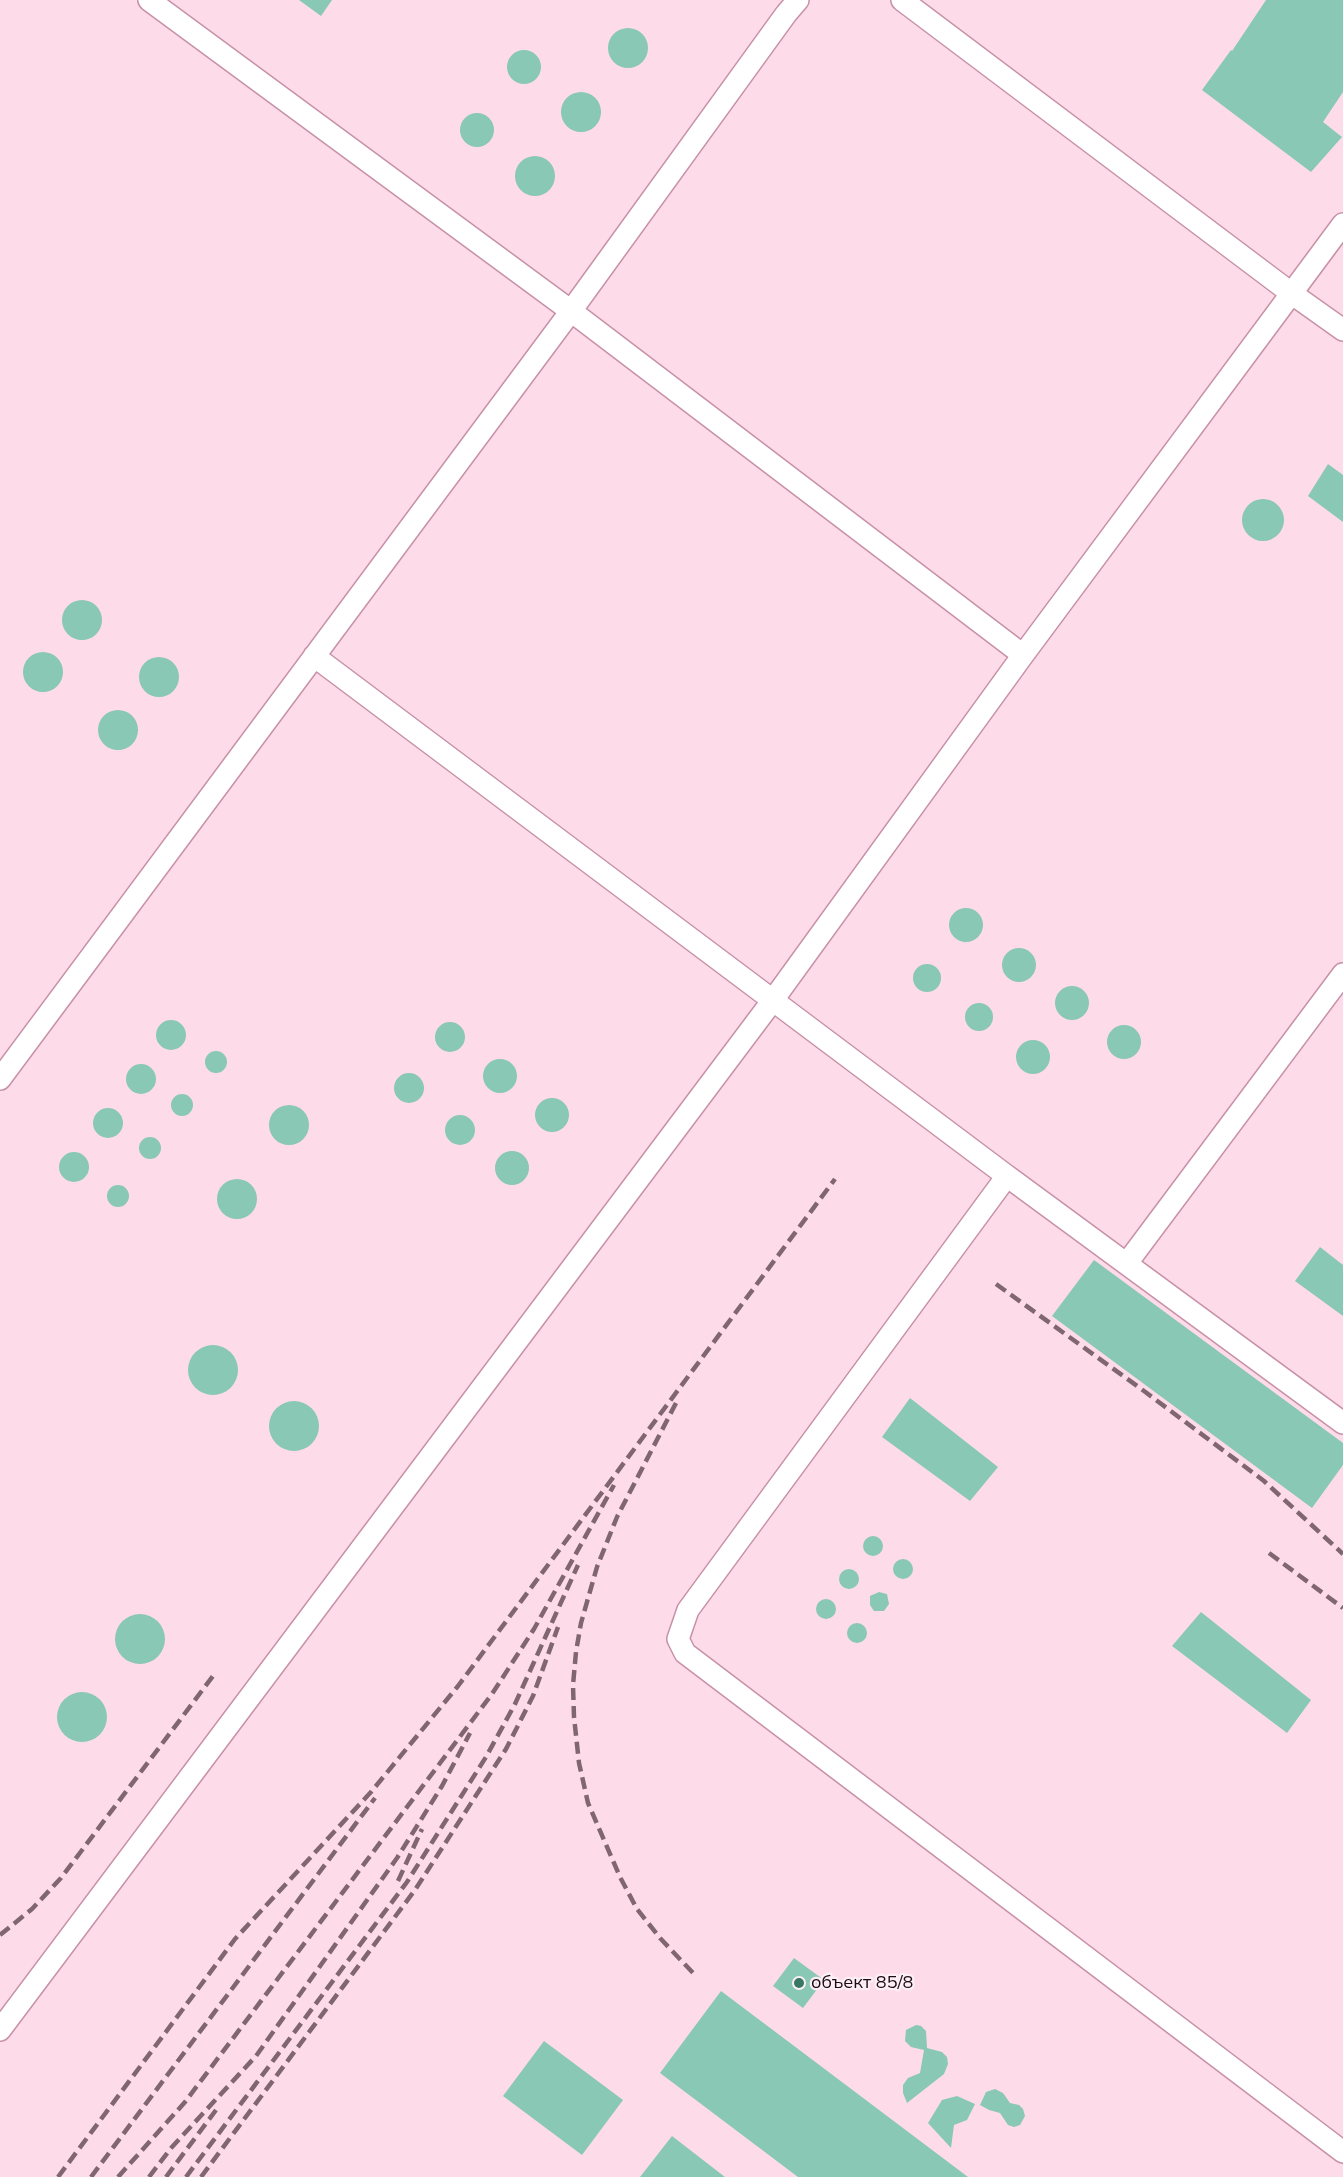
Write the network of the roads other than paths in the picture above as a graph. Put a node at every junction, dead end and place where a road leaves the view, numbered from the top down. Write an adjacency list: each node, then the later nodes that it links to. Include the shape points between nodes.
1 (149, 0): 6 (lane)
2 (798, 0): 6 (lane)
3 (902, 0): 5 (lane)
4 (1343, 224): 5 (lane)
5 (1291, 294): 7 (lane); 8 (lane)
6 (571, 311): 8 (lane); 9 (lane)
7 (1343, 330)
8 (1023, 655): 11 (lane)
9 (314, 656): 11 (lane); 12 (lane)
10 (1343, 974): 14 (lane)
11 (773, 1000): 13 (lane); 16 (lane)
12 (0, 1079)
13 (1007, 1176): 14 (lane); 17 (lane, via 688,1610 678,1639 685,1653)
14 (1127, 1263): 15 (lane)
15 (1343, 1423)
16 (0, 2028)
17 (1343, 2152)

